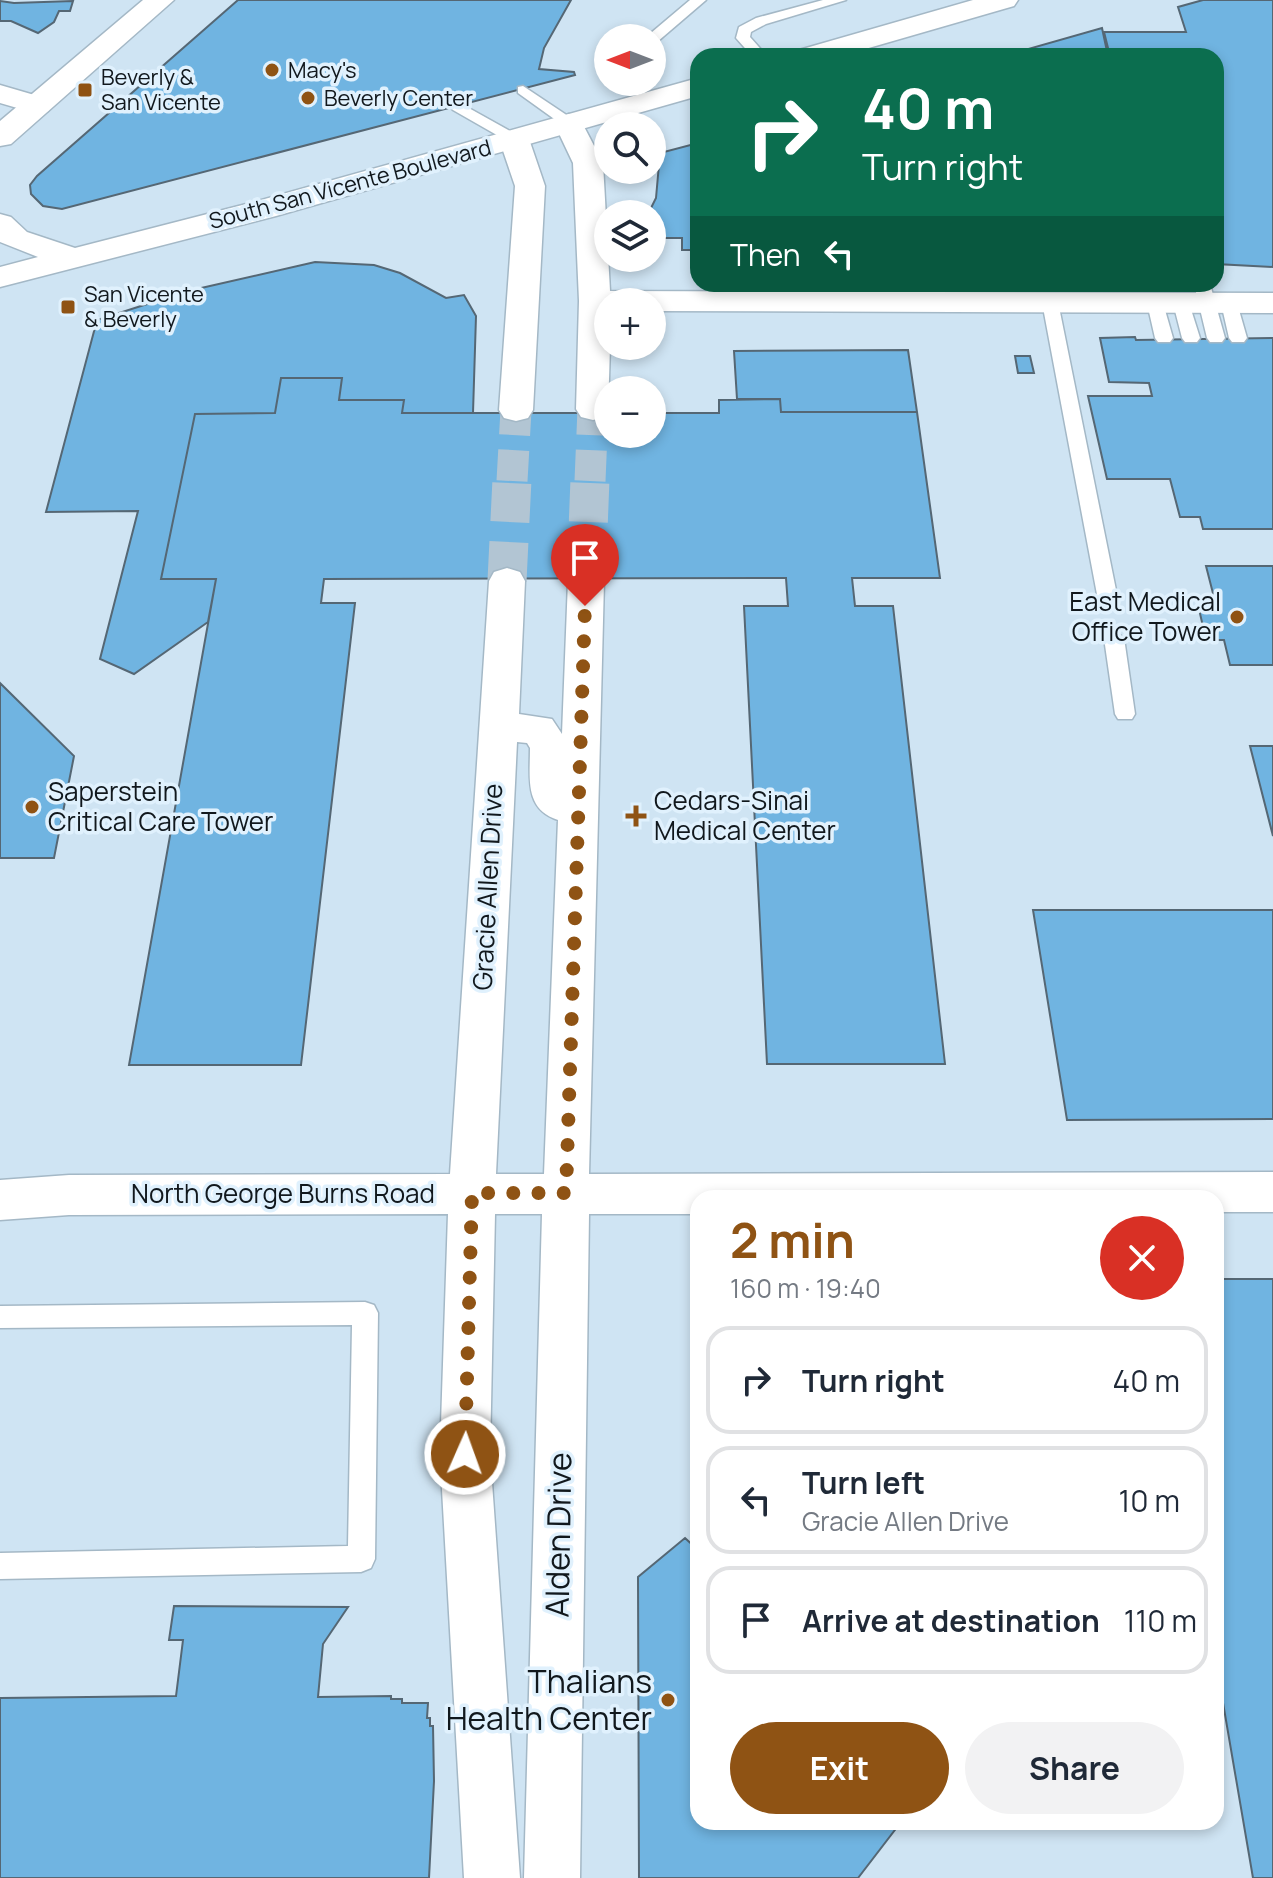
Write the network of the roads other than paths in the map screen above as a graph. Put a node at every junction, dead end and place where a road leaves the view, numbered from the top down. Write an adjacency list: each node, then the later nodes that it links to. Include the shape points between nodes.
1 (160, 0): 11 (main road)
2 (699, 0): 5 (lane)
3 (839, 0): 6 (lane, via 744,30 743,38)
4 (1004, 0): 7 (main road)
5 (666, 27)
6 (752, 48)
7 (837, 48)
8 (690, 89): 13 (main road, South San Vicente Boulevard)
9 (523, 90): 13 (lane)
10 (0, 94): 11 (street)
11 (38, 105): 14 (main road)
12 (458, 107): 15 (lane)
13 (569, 123): 15 (main road, South San Vicente Boulevard); 19 (street, via 588,163)
14 (0, 137)
15 (514, 139): 17 (main road, South San Vicente Boulevard); 30 (street, via 530,186)
16 (0, 224): 17 (main road, via 16,239)
17 (75, 259): 18 (main road, South San Vicente Boulevard)
18 (0, 277)
19 (594, 288)
20 (1199, 296): 22 (street); 23 (street); 24 (lane); 25 (lane); 26 (lane); 27 (lane)
21 (666, 301): 22 (street)
22 (1050, 302): 33 (lane)
23 (1273, 303)
24 (1164, 338)
25 (1191, 338)
26 (1216, 338)
27 (1238, 338)
28 (594, 355): 29 (street)
29 (593, 409)
30 (516, 410)
31 (507, 581): 36 (street, Gracie Allen Drive)
32 (586, 581): 37 (street)
33 (1109, 605)
34 (1114, 638): 35 (lane)
35 (1125, 714)
36 (498, 727): 37 (street, via 538,729 550,747 549,792); 40 (street, Gracie Allen Drive)
37 (577, 828): 41 (street)
38 (1224, 1192): 39 (street, North George Burns Road)
39 (1273, 1192)
40 (472, 1193): 41 (street, North George Burns Road); 43 (street, North George Burns Road); 46 (street, via 465,1454)
41 (566, 1193): 42 (street, North George Burns Road); 47 (street, Alden Drive)
42 (690, 1193)
43 (0, 1200)
44 (0, 1317): 45 (lane, via 365,1313 361,1559)
45 (0, 1566)
46 (492, 1878)
47 (552, 1878)

